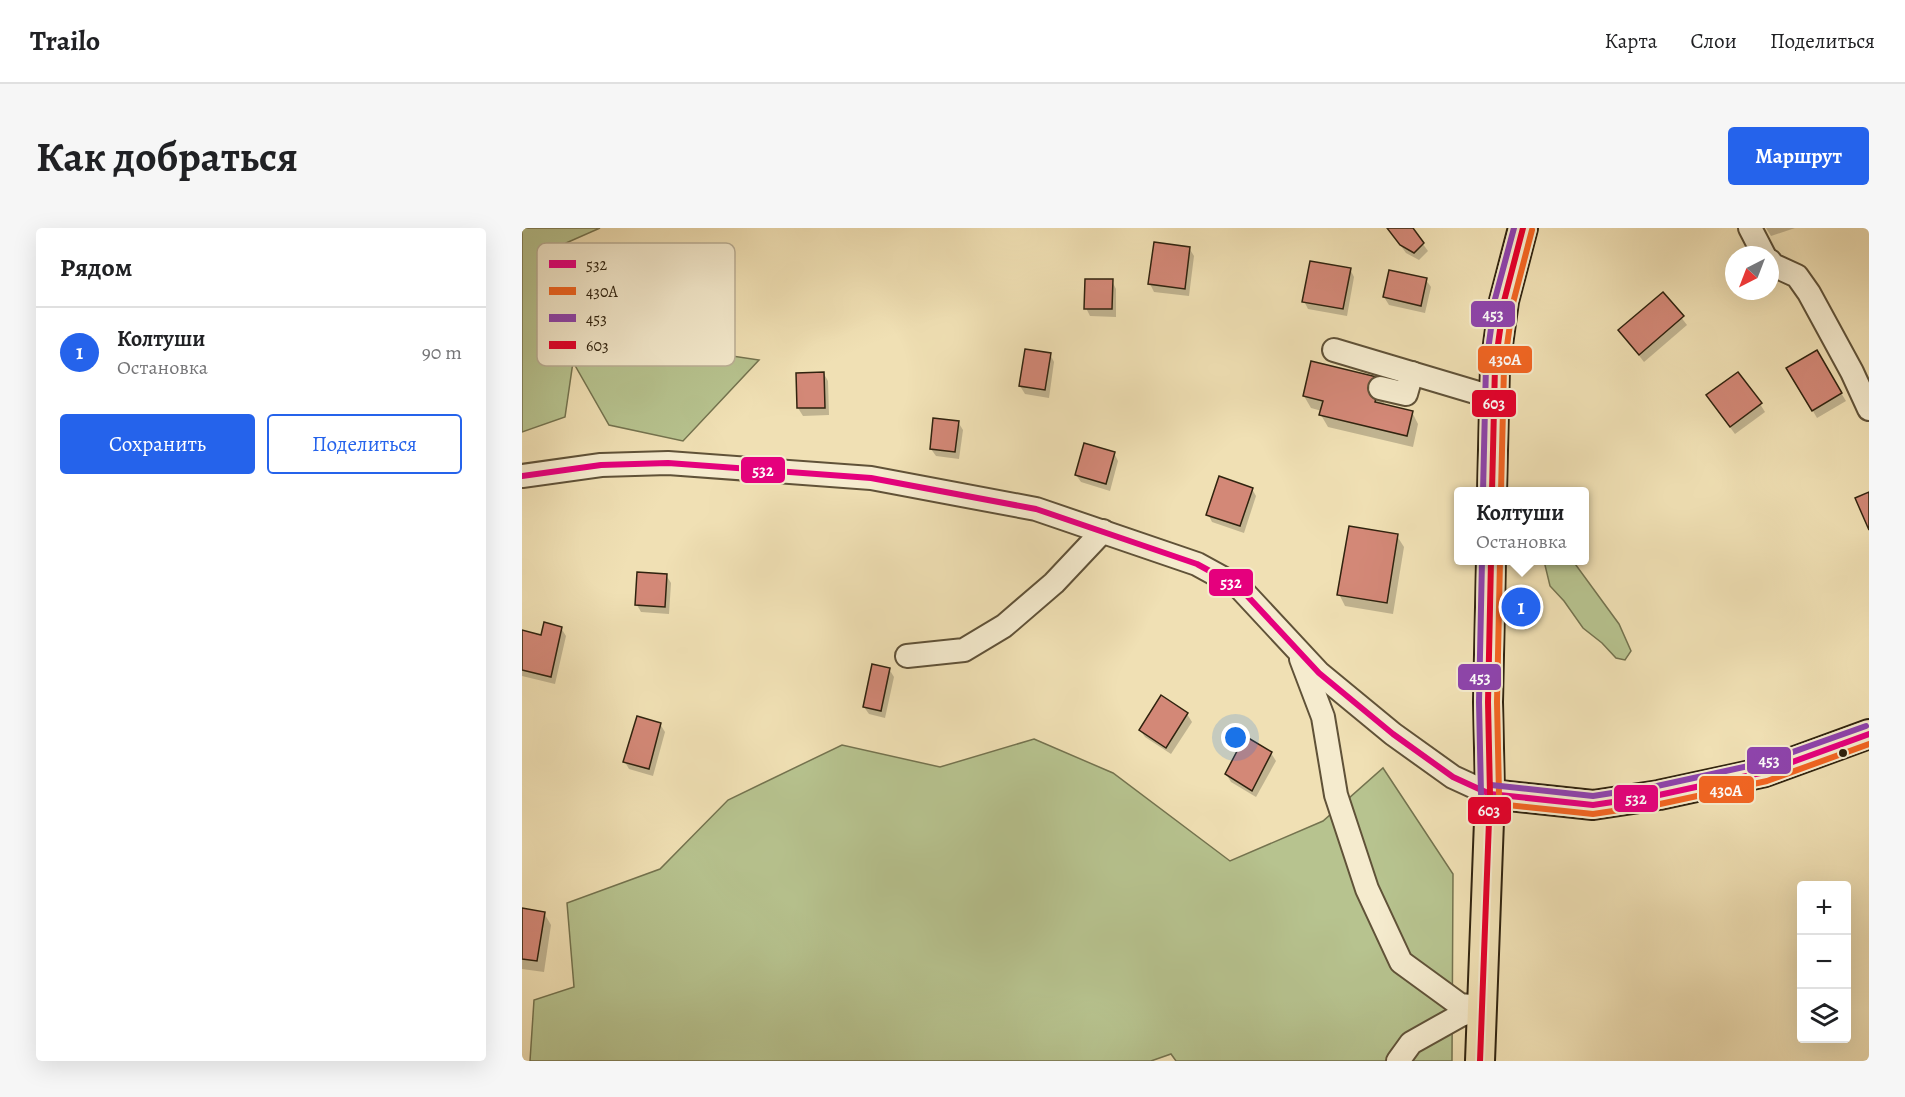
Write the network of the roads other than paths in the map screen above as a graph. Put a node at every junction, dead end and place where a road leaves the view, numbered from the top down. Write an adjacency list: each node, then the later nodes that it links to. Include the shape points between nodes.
1 (1523, 228): 8 (main road, via 1504,301)
2 (1750, 228): 3 (street)
3 (1759, 246)
4 (1779, 267): 9 (street, via 1797,276 1809,293)
5 (1334, 350): 6 (street)
6 (1412, 373): 7 (street, via 1406,394); 8 (street)
7 (1380, 388)
8 (1495, 398): 11 (main road)
9 (1869, 409)
10 (522, 476): 12 (street, via 601,465 668,463 871,478 1036,509)
11 (1492, 487)
12 (1103, 531): 14 (street, via 1197,564 1239,587); 15 (street, via 1054,583 1004,626 964,650)
13 (1491, 565): 17 (main road)
14 (1298, 651): 17 (street, via 1405,744 1453,777); 18 (street, via 1323,717 1336,795 1356,857 1401,962 1460,1005)
15 (907, 656)
16 (1869, 734): 17 (main road, via 1765,772 1603,804)
17 (1490, 794): 18 (main road)
18 (1482, 1007): 19 (street, via 1411,1042); 20 (main road)
19 (1398, 1061)
20 (1480, 1061)

